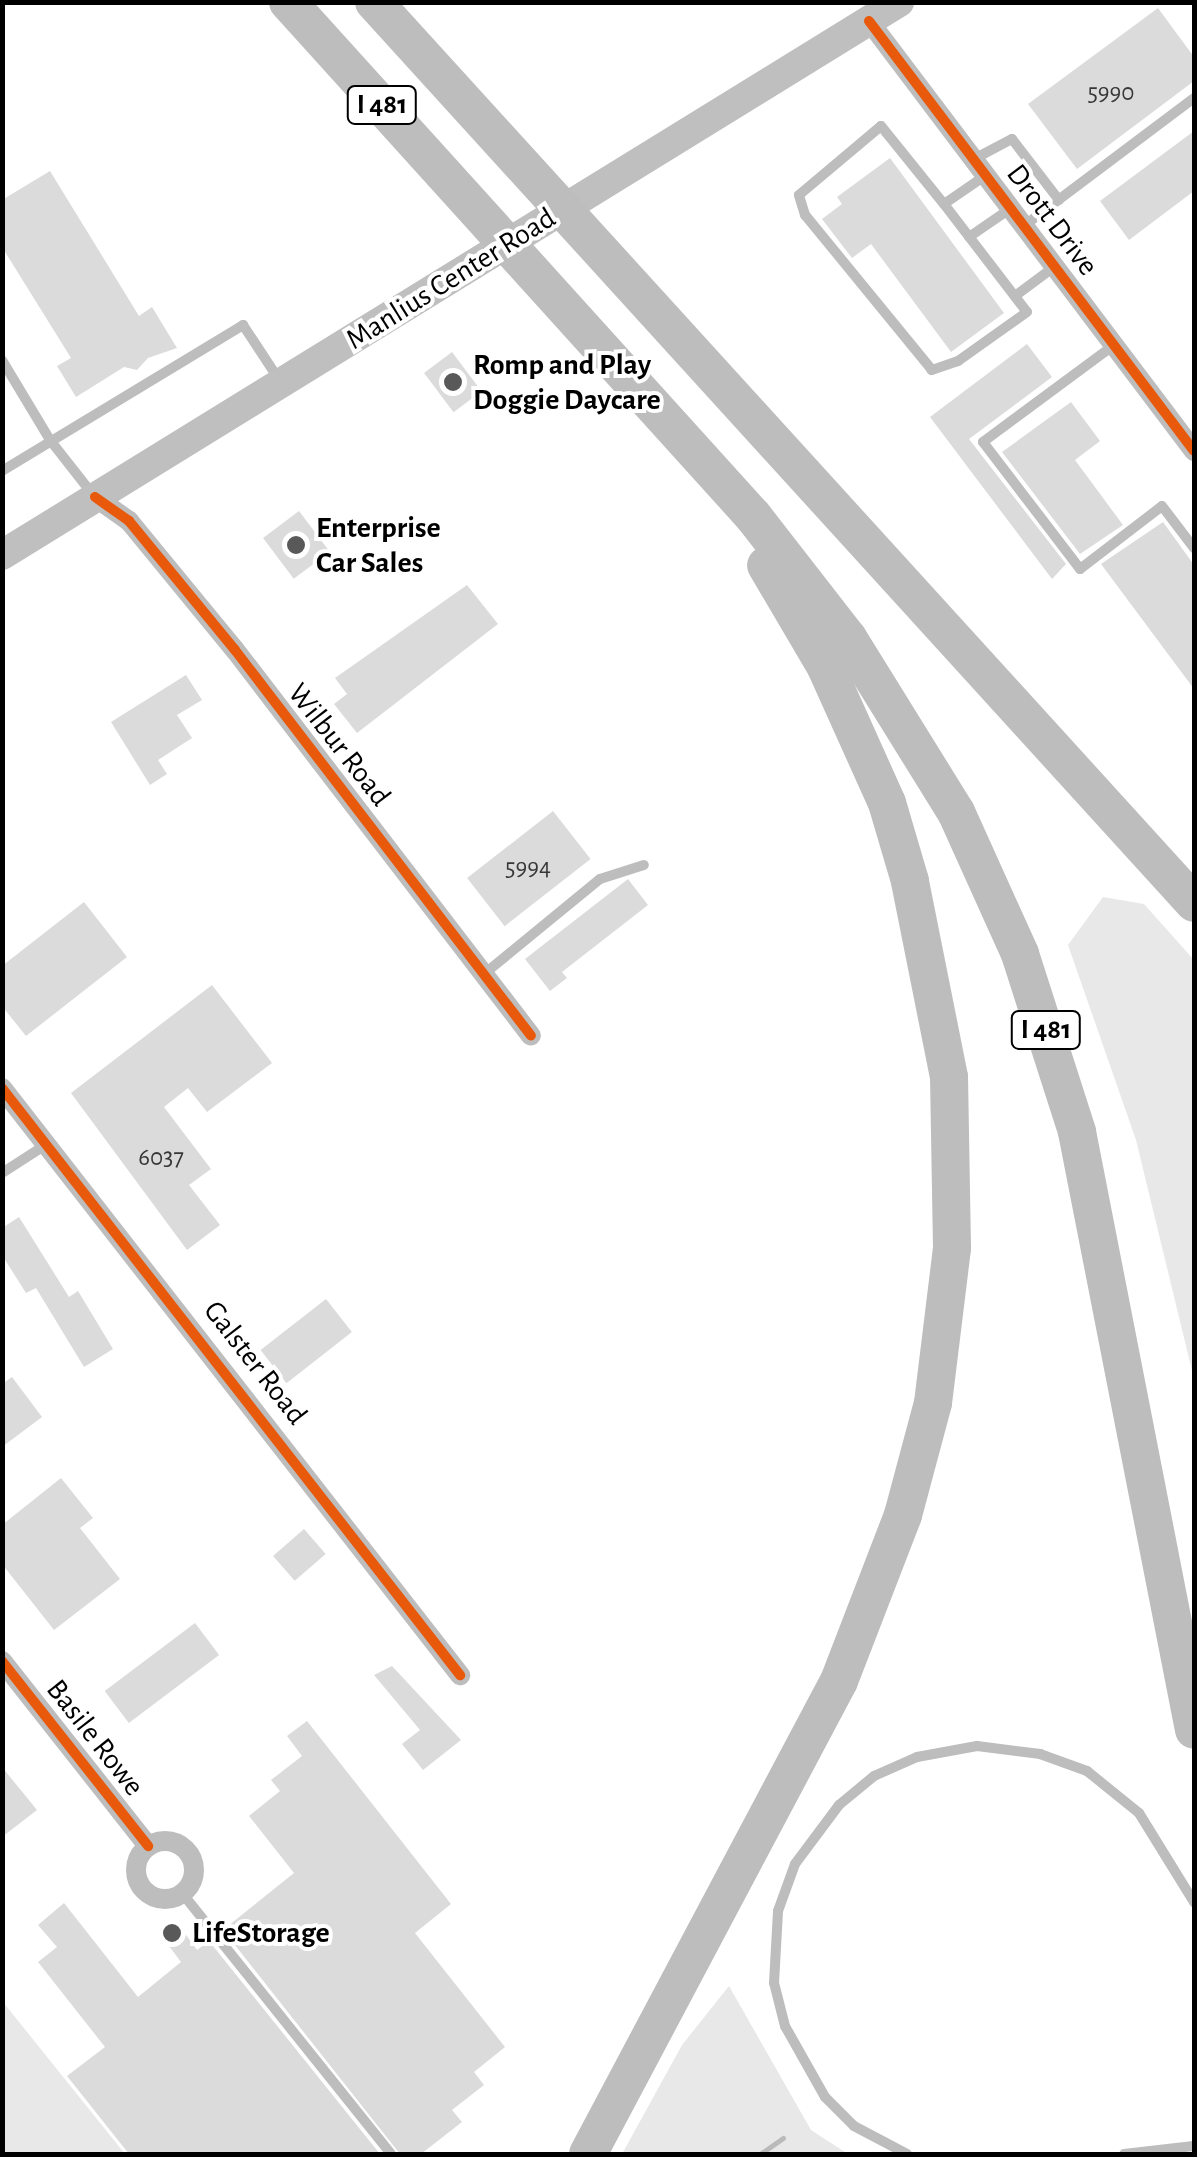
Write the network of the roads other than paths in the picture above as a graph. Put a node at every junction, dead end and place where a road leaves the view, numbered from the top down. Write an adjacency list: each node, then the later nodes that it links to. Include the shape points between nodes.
1 (288, 2): 17 (highway, I 481)
2 (374, 2): 25 (highway, I 481)
3 (899, 2): 4 (main road, Manlius Center Road)
4 (869, 21): 6 (street, Drott Drive); 16 (main road, Manlius Center Road)
5 (1194, 98): 7 (lane)
6 (980, 167): 7 (lane, via 1012,139); 8 (lane); 9 (street, Drott Drive)
7 (1058, 200): 10 (lane)
8 (944, 204): 11 (lane); 13 (lane, via 881,126 799,195 805,215 932,370 958,361 1027,312)
9 (1012, 208): 10 (street, Drott Drive); 11 (lane)
10 (1025, 225): 12 (street, Drott Drive)
11 (969, 237): 13 (lane)
12 (1056, 266): 13 (lane); 14 (street, Drott Drive)
13 (1015, 296)
14 (1114, 344): 19 (street, Drott Drive); 22 (lane, via 982,442 1080,568 1162,506)
15 (2, 360): 18 (lane)
16 (281, 383): 18 (lane, via 243,324); 21 (main road, Manlius Center Road)
17 (674, 426): 33 (highway, I 481, via 802,577 911,732 1020,954 1060,1072 1097,1218); 39 (highway, via 826,666 887,803 910,881 949,1076 952,1248 934,1404 904,1515 839,1681)
18 (50, 440): 20 (lane); 21 (lane)
19 (1194, 451)
20 (2, 471)
21 (95, 497): 23 (main road, Manlius Center Road); 26 (street, Wilbur Road, via 129,522 235,650)
22 (1194, 548)
23 (2, 556)
24 (644, 865): 26 (lane, via 600,879)
25 (1194, 903)
26 (484, 974): 27 (street, Wilbur Road)
27 (531, 1036)
28 (2, 1088): 29 (street, Galster Road)
29 (47, 1144): 30 (lane); 32 (street, Galster Road)
30 (2, 1173)
31 (2, 1661): 34 (street, Basile Rowe)
32 (460, 1675)
33 (1194, 1730)
34 (148, 1846): 35 (street, via 171,1841 190,1854 194,1878); 35 (street, via 135,1871 142,1890 164,1900)
35 (182, 1894): 38 (lane)
36 (1194, 1902): 40 (lane, via 1139,1813 1087,1771 1040,1754 978,1746 917,1757 874,1776 839,1804 795,1864 778,1911 774,1982 785,2026 825,2098 854,2126)
37 (1194, 2146): 41 (lane)
38 (391, 2154)
39 (588, 2154)
40 (907, 2154)
41 (1124, 2154)

